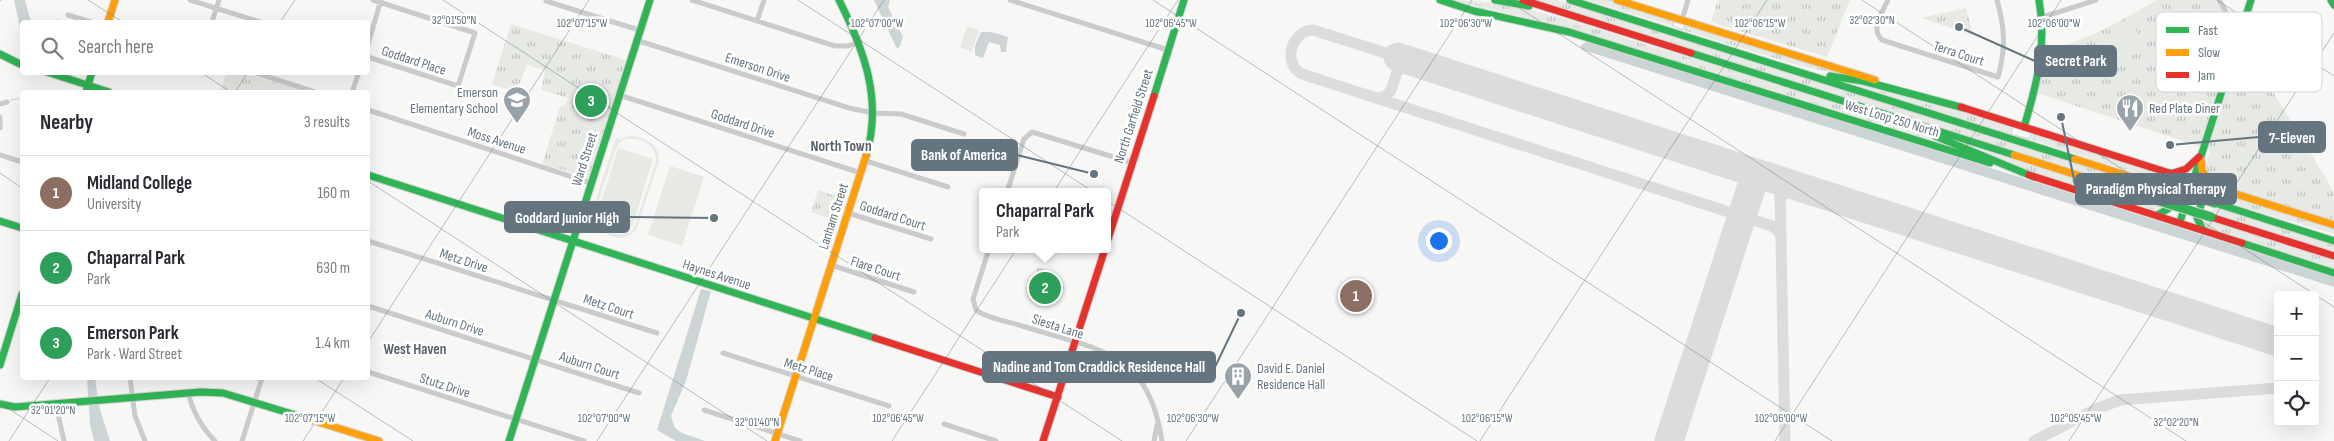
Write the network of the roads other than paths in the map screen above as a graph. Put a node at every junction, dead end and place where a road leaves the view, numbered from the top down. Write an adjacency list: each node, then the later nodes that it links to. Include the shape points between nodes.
1 (115, 0): 35 (main road)
2 (190, 0): 28 (street)
3 (219, 0): 28 (street)
4 (373, 0): 24 (street)
5 (650, 0): 40 (main road, Ward Street)
6 (692, 0): 26 (street)
7 (764, 0): 39 (street)
8 (839, 0): 43 (main road, Lanham Street)
9 (1010, 0): 44 (street)
10 (1184, 0): 44 (main road, North Garfield Street)
11 (1440, 0): 76 (main road, West Loop 250 North, via 1569,32)
12 (1495, 0): 29 (main road)
13 (1523, 0): 29 (main road)
14 (1570, 0): 48 (main road)
15 (1617, 0): 38 (main road)
16 (1688, 0): 38 (street)
17 (1888, 0): 18 (street, Terra Court, via 1876,28 1876,35 1882,40 1998,77 2004,55 2004,24)
18 (1997, 0)
19 (2039, 0): 33 (main road)
20 (2096, 0): 33 (street)
21 (2219, 0): 30 (street)
22 (2251, 0): 31 (main road)
23 (2331, 0): 27 (main road)
24 (381, 1): 41 (street); 46 (street, Goddard Place, via 475,33 458,86)
25 (546, 1): 40 (street)
26 (707, 2): 39 (street)
27 (2334, 6)
28 (217, 8): 36 (street); 37 (street)
29 (1555, 10): 62 (main road)
30 (2226, 12)
31 (2247, 12)
32 (68, 15): 34 (street)
33 (2043, 17): 65 (main road, via 2043,62)
34 (84, 20)
35 (109, 20)
36 (213, 20)
37 (254, 20)
38 (1682, 20): 60 (main road)
39 (757, 21): 43 (street, via 835,46 848,46)
40 (639, 30): 42 (main road, Ward Street)
41 (370, 37)
42 (636, 40): 57 (main road, Ward Street); 63 (street, Emerson Drive)
43 (860, 41): 63 (main road, Lanham Street, via 872,82)
44 (1168, 50): 72 (main road, North Garfield Street)
45 (0, 54): 47 (main road)
46 (370, 58)
47 (20, 64)
48 (1802, 72): 60 (main road, via 1863,81); 92 (main road, bridge)
49 (54, 75): 53 (main road)
50 (91, 75): 53 (main road)
51 (262, 75): 54 (street)
52 (358, 75): 55 (street)
53 (87, 89)
54 (309, 90)
55 (353, 90)
56 (2222, 92): 68 (main road)
57 (619, 95): 73 (street, Goddard Drive); 78 (main road, Ward Street)
58 (7, 102): 59 (street)
59 (0, 104)
60 (1964, 108): 65 (main road)
61 (370, 111): 78 (street, Moss Avenue)
62 (1874, 111): 76 (main road); 96 (main road, bridge)
63 (873, 113): 67 (street, Emerson Drive, via 901,114); 70 (main road, Lanham Street)
64 (0, 117): 66 (street)
65 (2024, 127): 74 (main road)
66 (0, 128)
67 (964, 134)
68 (2202, 154): 74 (main road, via 2186,169); 77 (main road); 81 (main road, via 2202,171)
69 (0, 155): 71 (street)
70 (866, 160): 73 (main road, Lanham Street); 79 (street)
71 (20, 161)
72 (1132, 163): 80 (street, via 1032,132 1024,139); 88 (main road, North Garfield Street)
73 (861, 173): 82 (main road, Lanham Street)
74 (2170, 173): 77 (main road); 83 (main road, via 2176,181 2168,209)
75 (370, 176): 93 (main road, Haynes Avenue)
76 (2034, 177): 83 (main road, West Loop 250 North)
77 (2193, 181): 81 (main road); 85 (main road)
78 (591, 183): 93 (main road, Ward Street)
79 (948, 187)
80 (1008, 188)
81 (2218, 188): 86 (main road); 89 (main road, via 2205,194 2198,218)
82 (848, 213): 90 (street, Goddard Court); 97 (main road, Lanham Street)
83 (2156, 215): 85 (main road, West Loop 250 North)
84 (0, 221): 87 (main road)
85 (2180, 222): 89 (main road, West Loop 250 North)
86 (2334, 225)
87 (20, 227)
88 (1111, 230)
89 (2203, 230): 98 (main road, West Loop 250 North)
90 (931, 239)
91 (370, 241): 101 (street, Metz Drive)
92 (2334, 241)
93 (572, 242): 101 (main road, Ward Street); 103 (main road, Haynes Avenue)
94 (988, 253): 105 (street, Siesta Lane, via 973,299 976,311)
95 (1103, 253): 105 (main road)
96 (2334, 256)
97 (831, 265): 99 (street, Flare Court); 103 (main road, Lanham Street)
98 (2334, 273)
99 (914, 292)
100 (20, 300): 106 (main road)
101 (554, 300): 104 (street, Metz Court); 108 (main road, Ward Street)
102 (370, 307): 108 (street, Auburn Drive)
103 (814, 319): 111 (main road, Lanham Street); 116 (main road, Haynes Avenue)
104 (657, 333)
105 (1075, 343): 116 (main road); 125 (street, Siesta Lane, via 1111,355 1136,374 1153,402)
106 (2, 349): 109 (main road)
107 (723, 353): 111 (street, Metz Place)
108 (535, 360): 115 (street, Auburn Court); 123 (main road, Ward Street)
109 (0, 365)
110 (370, 373): 123 (street, Stutz Drive)
111 (796, 377): 121 (street, Metz Place); 126 (main road, Lanham Street)
112 (130, 380): 117 (street)
113 (261, 380): 118 (street)
114 (188, 393): 117 (main road); 118 (main road, via 223,393); 129 (street, via 193,412)
115 (639, 393)
116 (1058, 397): 136 (main road)
117 (132, 399): 120 (main road); 128 (street)
118 (255, 402): 130 (street); 131 (main road)
119 (0, 404): 120 (main road, via 15,407)
120 (56, 405): 127 (street)
121 (889, 406)
122 (704, 410): 126 (street)
123 (516, 420): 132 (main road, Ward Street); 133 (street, Stutz Drive)
124 (944, 424): 135 (street)
125 (1157, 424): 137 (street, Siesta Lane); 138 (street, Siesta Lane)
126 (776, 437): 134 (street)
127 (64, 441)
128 (145, 441)
129 (215, 441)
130 (242, 441)
131 (378, 441)
132 (510, 441)
133 (584, 441)
134 (800, 441)
135 (996, 441)
136 (1042, 441)
137 (1154, 441)
138 (1162, 441)

